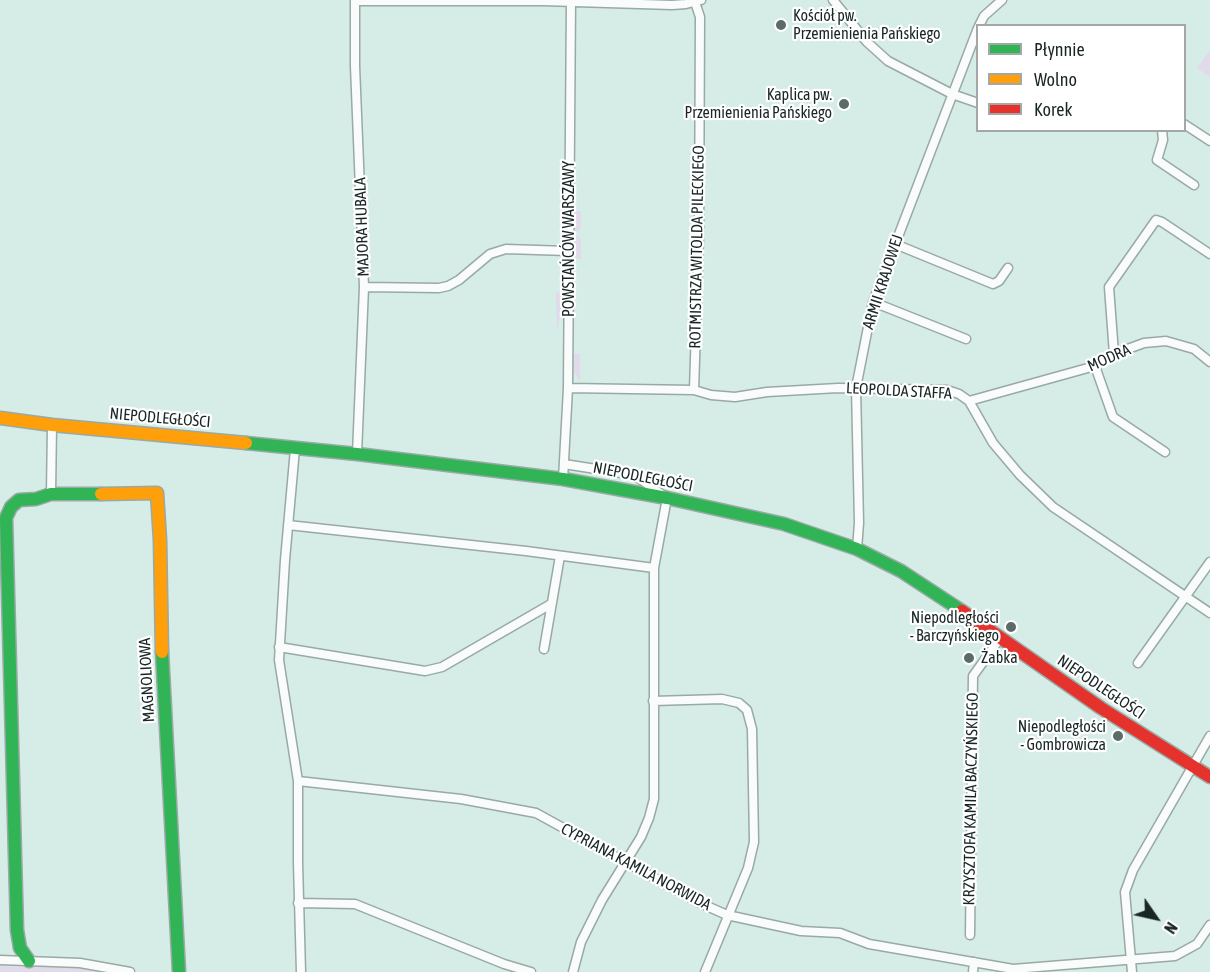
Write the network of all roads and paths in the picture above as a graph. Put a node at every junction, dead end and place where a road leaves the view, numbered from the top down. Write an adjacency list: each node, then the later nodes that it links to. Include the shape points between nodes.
1 (355, 0): 2 (street); 20 (street, MAJORA HUBALA)
2 (437, 0): 5 (street)
3 (833, 0): 10 (street, via 879,54)
4 (1002, 0): 8 (street, ARMII KRAJOWEJ)
5 (571, 1): 7 (street); 17 (street, POWSTAŃCÓW WARSZAWY)
6 (698, 1): 7 (street, via 677,5); 28 (street, ROTMISTRZA WITOLDA PILECKIEGO, via 699,235)
7 (624, 2)
8 (980, 24)
9 (976, 32): 10 (street, ARMII KRAJOWEJ)
10 (952, 94): 11 (street); 16 (street, ARMII KRAJOWEJ)
11 (976, 101)
12 (1186, 125): 14 (street)
13 (1162, 132): 15 (street, via 1157,160)
14 (1210, 141)
15 (1194, 185)
16 (895, 244): 19 (street, via 993,284 999,282); 21 (street, ARMII KRAJOWEJ)
17 (568, 251): 20 (street, via 506,249 490,254 459,280 439,288); 26 (street, POWSTAŃCÓW WARSZAWY)
18 (1210, 254): 23 (street, via 1156,220 1109,287)
19 (1008, 268)
20 (364, 287): 34 (street, MAJORA HUBALA)
21 (873, 303): 22 (street); 27 (street, ARMII KRAJOWEJ)
22 (966, 339)
23 (1114, 354): 24 (street, MODRA, via 1144,343 1166,341 1194,349); 25 (street, MODRA)
24 (1210, 362)
25 (1095, 366): 29 (street, MODRA); 33 (street, via 1113,417)
26 (568, 388): 28 (street, LEOPOLDA STAFFA); 35 (street, POWSTAŃCÓW WARSZAWY)
27 (856, 388): 28 (street, LEOPOLDA STAFFA, via 735,397); 29 (street, LEOPOLDA STAFFA, via 947,390); 40 (street, ARMII KRAJOWEJ, via 860,523)
28 (694, 390)
29 (969, 401): 44 (street, LEOPOLDA STAFFA, via 993,443 1053,507)
30 (0, 418): 31 (street, NIEPODLEGŁOŚCI)
31 (52, 425): 32 (street, NIEPODLEGŁOŚCI); 37 (street)
32 (295, 449): 34 (street, NIEPODLEGŁOŚCI); 39 (street)
33 (1165, 452)
34 (357, 454): 36 (street, NIEPODLEGŁOŚCI)
35 (564, 464): 36 (street, POWSTAŃCÓW WARSZAWY); 38 (street, via 628,474)
36 (563, 479): 38 (street, NIEPODLEGŁOŚCI)
37 (51, 494): 63 (street, MAGNOLIOWA, via 19,500 6,518 17,930 20,948); 66 (street, MAGNOLIOWA, via 157,493 162,681)
38 (668, 498): 40 (street, NIEPODLEGŁOŚCI, via 814,532); 43 (street)
39 (288, 525): 41 (street); 48 (street)
40 (856, 549): 47 (street, NIEPODLEGŁOŚCI, via 901,571)
41 (560, 556): 43 (street); 45 (street)
42 (1210, 562): 44 (street)
43 (654, 568): 51 (street)
44 (1185, 596): 46 (street, LEOPOLDA STAFFA); 50 (street)
45 (551, 604): 48 (street, via 442,667 425,670); 49 (street)
46 (1210, 613)
47 (1001, 637): 53 (street, NIEPODLEGŁOŚCI); 60 (street, KRZYSZTOFA KAMILA BACZYŃSKIEGO, via 973,676)
48 (279, 648): 55 (street)
49 (544, 649)
50 (1138, 663)
51 (653, 701): 56 (street, via 654,799 649,818); 58 (street, via 722,699 739,702 747,710 752,729 754,842 748,868)
52 (1210, 736): 53 (street)
53 (1191, 766): 54 (street, NIEPODLEGŁOŚCI); 61 (street, via 1133,870 1125,892)
54 (1210, 777)
55 (298, 781): 56 (street, CYPRIANA KAMILA NORWIDA, via 461,799 536,813); 57 (street)
56 (626, 862): 58 (street, CYPRIANA KAMILA NORWIDA); 69 (street, via 581,942)
57 (298, 903): 67 (street); 68 (street, via 355,904)
58 (727, 915): 64 (street, CYPRIANA KAMILA NORWIDA, via 801,931 840,933 869,945); 70 (street)
59 (1210, 926): 61 (street, CYPRIANA KAMILA NORWIDA, via 1197,944 1174,956)
60 (970, 935)
61 (1131, 959): 64 (street, CYPRIANA KAMILA NORWIDA, via 1013,969); 72 (street)
62 (0, 960): 63 (street)
63 (29, 961): 65 (street, via 80,963)
64 (974, 962): 71 (street)
65 (130, 972)
66 (178, 972)
67 (301, 972)
68 (531, 972)
69 (573, 972)
70 (705, 972)
71 (973, 972)
72 (1132, 972)

